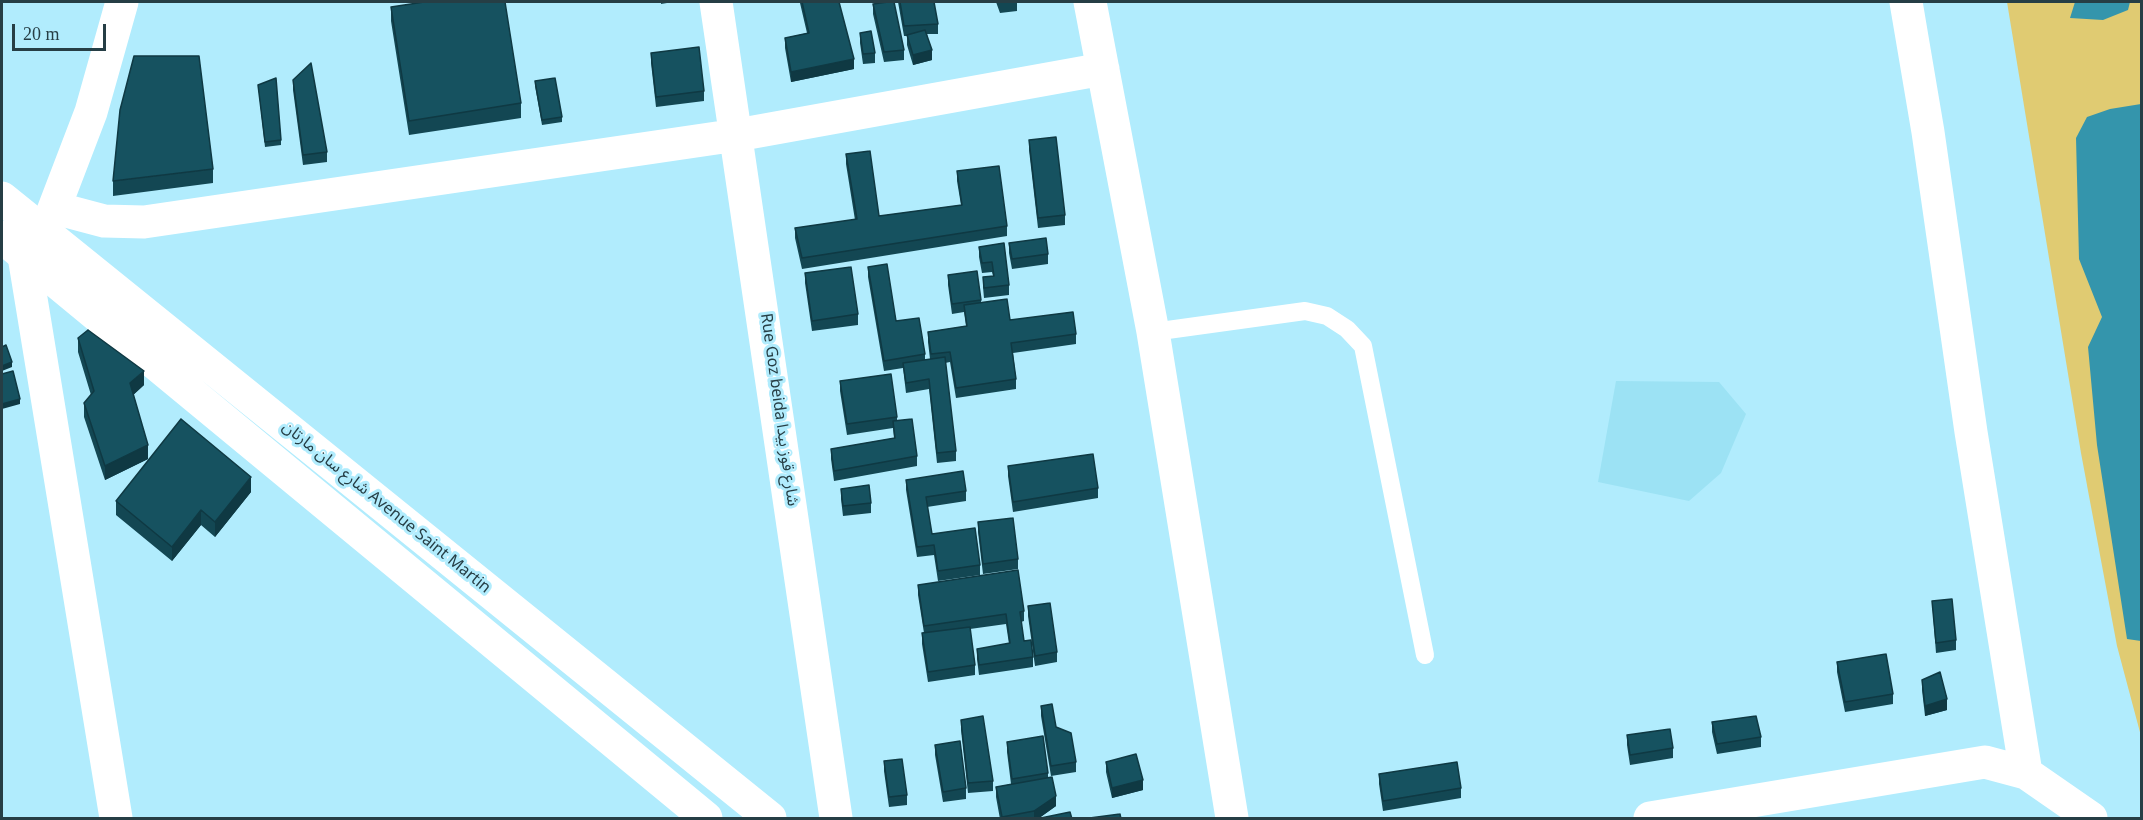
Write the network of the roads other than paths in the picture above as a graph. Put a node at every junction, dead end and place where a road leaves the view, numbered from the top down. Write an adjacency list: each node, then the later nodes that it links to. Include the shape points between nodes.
1 (122, 2): 8 (street, via 91,112)
2 (716, 2): 6 (street, Rue Goz beida شارع قوز بيدا)
3 (1090, 2): 5 (street)
4 (1906, 2): 11 (street)
5 (1103, 69): 6 (street); 9 (street)
6 (737, 135): 8 (street, via 144,222 104,221); 15 (street, Rue Goz beida شارع قوز بيدا)
7 (2, 198): 8 (street, شارع سان مارتان Avenue Saint Martin)
8 (31, 233): 12 (street); 13 (street, شارع سان مارتان Avenue Saint Martin); 14 (street, شارع سان مارتان Avenue Saint Martin)
9 (1153, 332): 10 (lane, via 1305,311 1328,316 1363,345); 16 (street)
10 (1425, 655)
11 (2026, 773): 17 (street, via 1984,762); 18 (street)
12 (116, 819)
13 (706, 819)
14 (770, 819)
15 (836, 819)
16 (1232, 819)
17 (1650, 819)
18 (2091, 819)

